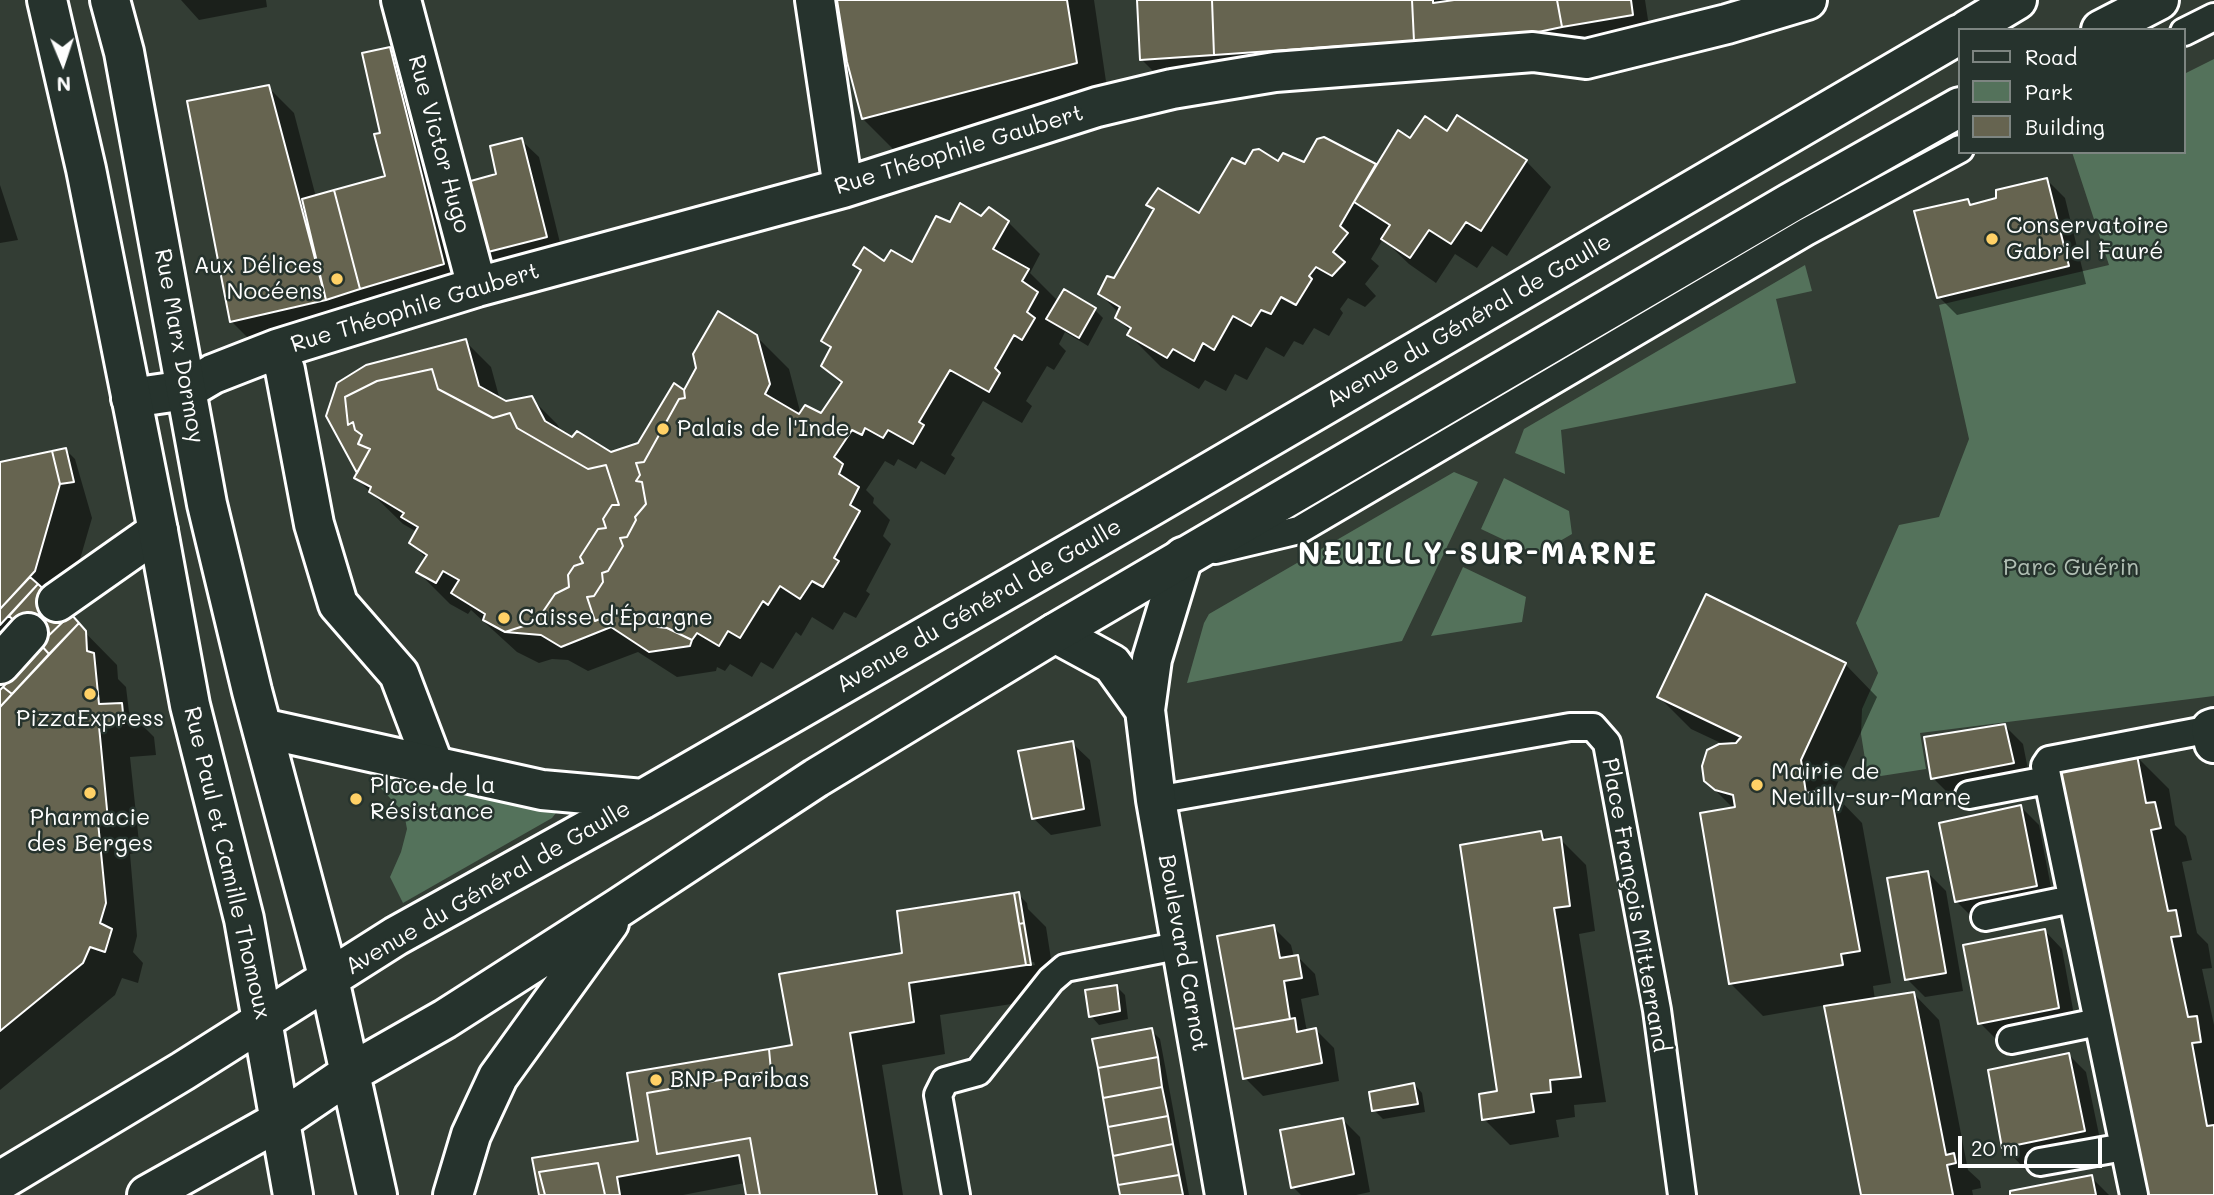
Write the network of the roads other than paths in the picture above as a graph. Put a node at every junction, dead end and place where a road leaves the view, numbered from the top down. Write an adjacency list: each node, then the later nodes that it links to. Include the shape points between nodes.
1 (47, 0): 20 (main road, via 84,158)
2 (110, 0): 19 (main road, Rue Marx Dormoy, via 124,52)
3 (401, 0): 17 (main road, Rue Victor Hugo)
4 (815, 0): 15 (main road)
5 (1807, 0): 15 (main road, Rue Théophile Gaubert, via 1586,59 1533,52 1275,72 1172,89 1097,107)
6 (2017, 0): 9 (main road, Avenue du Général de Gaulle)
7 (2159, 0): 10 (main road)
8 (2214, 17): 12 (lane)
9 (1972, 23)
10 (2105, 28)
11 (1958, 31): 35 (main road, Avenue du Général de Gaulle)
12 (2186, 31)
13 (1958, 108): 16 (main road)
14 (1958, 150): 16 (lane)
15 (844, 188): 17 (main road, Rue Théophile Gaubert)
16 (1798, 217): 21 (main road); 22 (lane)
17 (477, 287): 18 (main road, Rue Théophile Gaubert)
18 (277, 349): 19 (main road, Rue Théophile Gaubert); 32 (main road, via 314,524 338,604 399,674)
19 (186, 390): 20 (main road, Rue Théophile Gaubert); 30 (main road, Rue Marx Dormoy, via 207,504)
20 (131, 398): 23 (main road)
21 (1435, 410): 22 (lane); 24 (main road)
22 (1469, 431): 24 (lane, via 1299,530)
23 (158, 531): 25 (main road); 42 (main road, Rue Paul et Camille Thomoux, via 190,705 244,919)
24 (1182, 557): 27 (main road); 29 (main road, Boulevard Carnot, via 1152,659)
25 (57, 602)
26 (28, 633): 28 (main road)
27 (1055, 633): 29 (main road, Boulevard Carnot, via 1112,664); 38 (main road, via 816,778)
28 (0, 664)
29 (1145, 710): 36 (main road, Boulevard Carnot)
30 (262, 728): 32 (main road); 41 (main road)
31 (2213, 733): 33 (lane, via 2049,760)
32 (434, 766): 35 (main road, via 542,790)
33 (2047, 780): 34 (lane); 37 (lane)
34 (1969, 794)
35 (643, 800): 41 (main road, Avenue du Général de Gaulle, via 396,936)
36 (1156, 800): 40 (main road, Boulevard Carnot); 56 (lane, Place François Mitterrand, via 1570,727 1593,727 1607,743 1657,1010)
37 (2072, 899): 39 (lane); 43 (lane)
38 (621, 907): 45 (main road, via 445,1019); 53 (main road, via 498,1077 471,1135)
39 (1986, 917)
40 (1182, 945): 54 (lane, via 1065,968 978,1072 945,1081 938,1095); 55 (main road, Boulevard Carnot)
41 (329, 979): 42 (main road, Avenue du Général de Gaulle); 45 (main road)
42 (263, 1019): 46 (main road, Rue Paul et Camille Thomoux); 49 (main road, Avenue du Général de Gaulle)
43 (2098, 1022): 44 (lane); 47 (lane)
44 (2011, 1040)
45 (350, 1073): 46 (main road); 52 (main road)
46 (281, 1120): 50 (main road); 51 (main road, Rue Paul et Camille Thomoux)
47 (2124, 1147): 48 (lane); 57 (lane)
48 (2040, 1162)
49 (0, 1181)
50 (147, 1195)
51 (293, 1195)
52 (377, 1195)
53 (453, 1195)
54 (956, 1195)
55 (1225, 1195)
56 (1682, 1195)
57 (2133, 1195)

